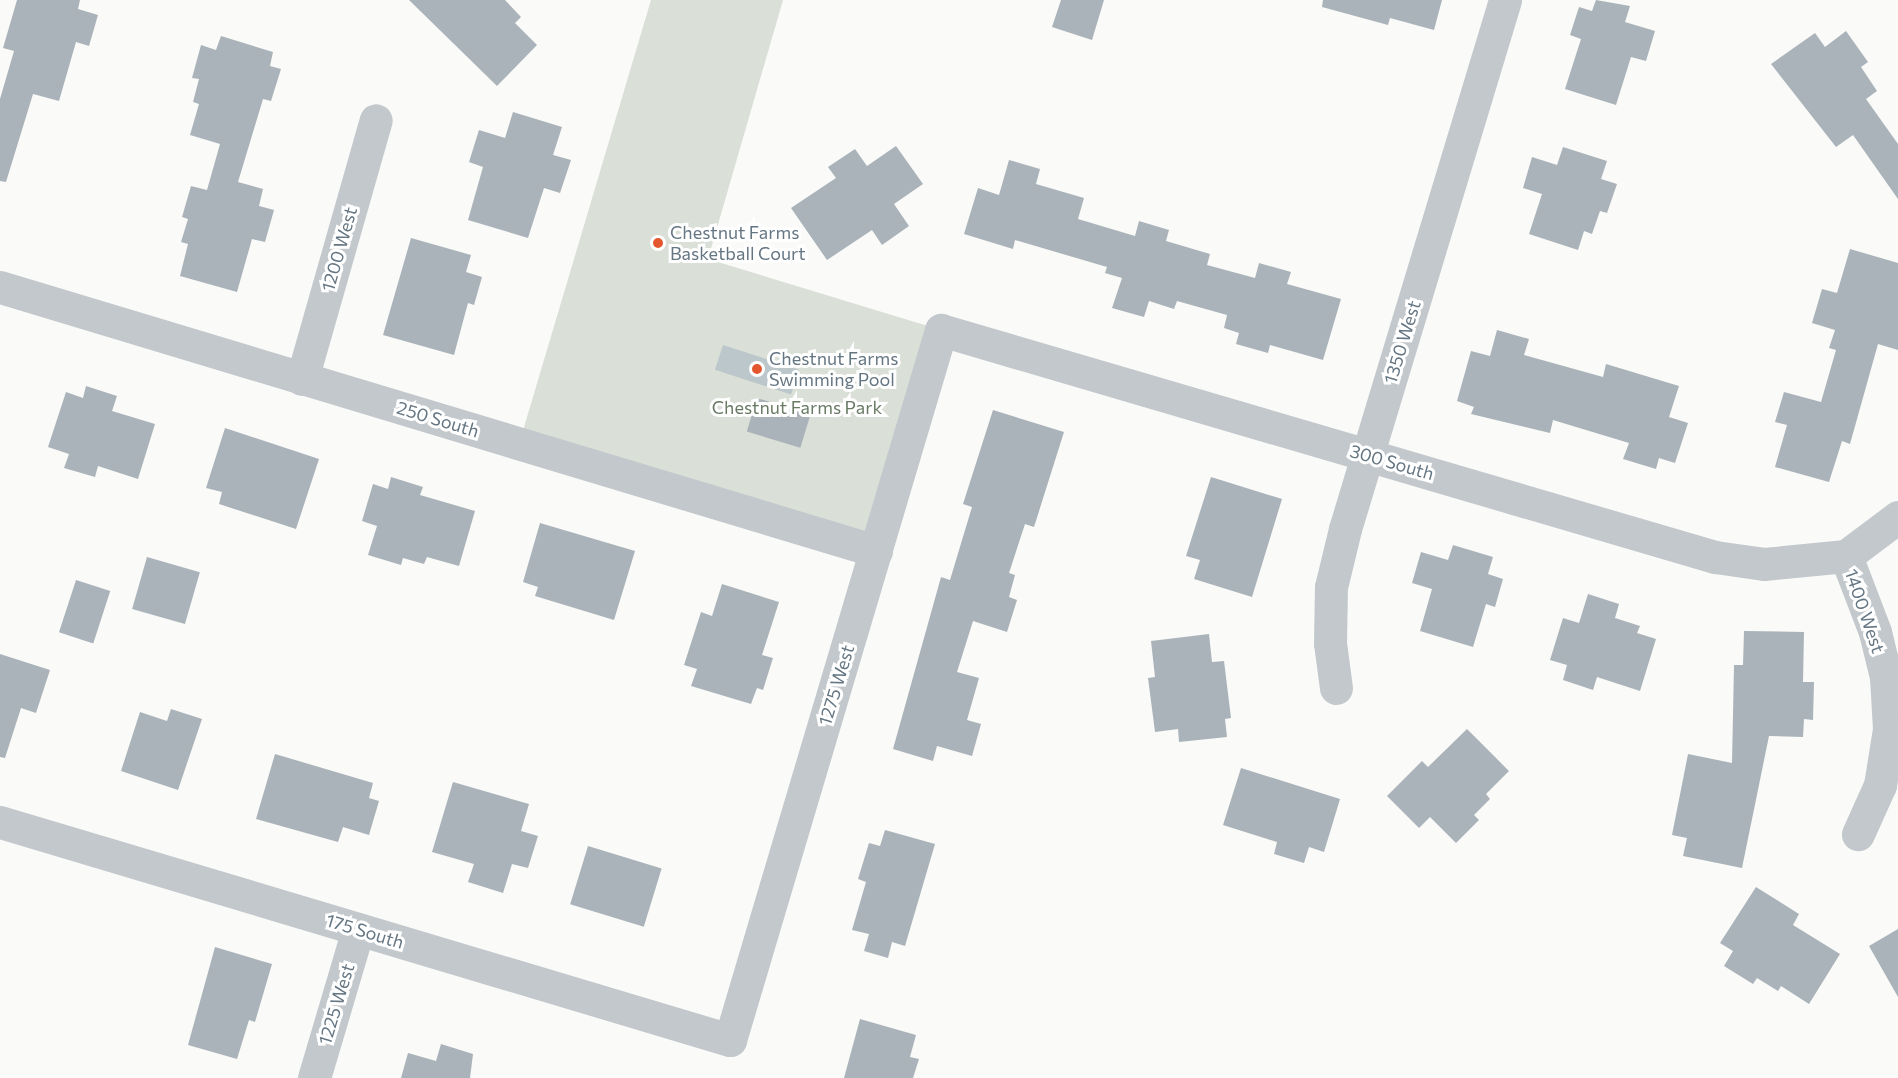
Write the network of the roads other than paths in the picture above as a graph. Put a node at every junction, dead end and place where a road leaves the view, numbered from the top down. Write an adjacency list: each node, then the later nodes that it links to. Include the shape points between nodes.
1 (1505, 0): 6 (street, 1350 West)
2 (376, 120): 5 (street, 1200 West)
3 (0, 287): 5 (street, 250 South)
4 (941, 330): 6 (street, 300 South); 8 (street, 1275 West)
5 (302, 379): 8 (street, 250 South)
6 (1368, 455): 9 (street, 300 South, via 1715,557 1764,564); 10 (street, 1350 West, via 1331,587 1330,643)
7 (1898, 517): 9 (street, 1400 West)
8 (876, 551): 14 (street, 1275 West)
9 (1846, 556): 12 (street, 1400 West, via 1875,632 1886,677 1889,729 1880,785)
10 (1336, 688)
11 (0, 822): 13 (street, 175 South)
12 (1858, 834)
13 (358, 929): 14 (street, 175 South); 15 (street, 1225 West)
14 (730, 1040)
15 (314, 1078)

